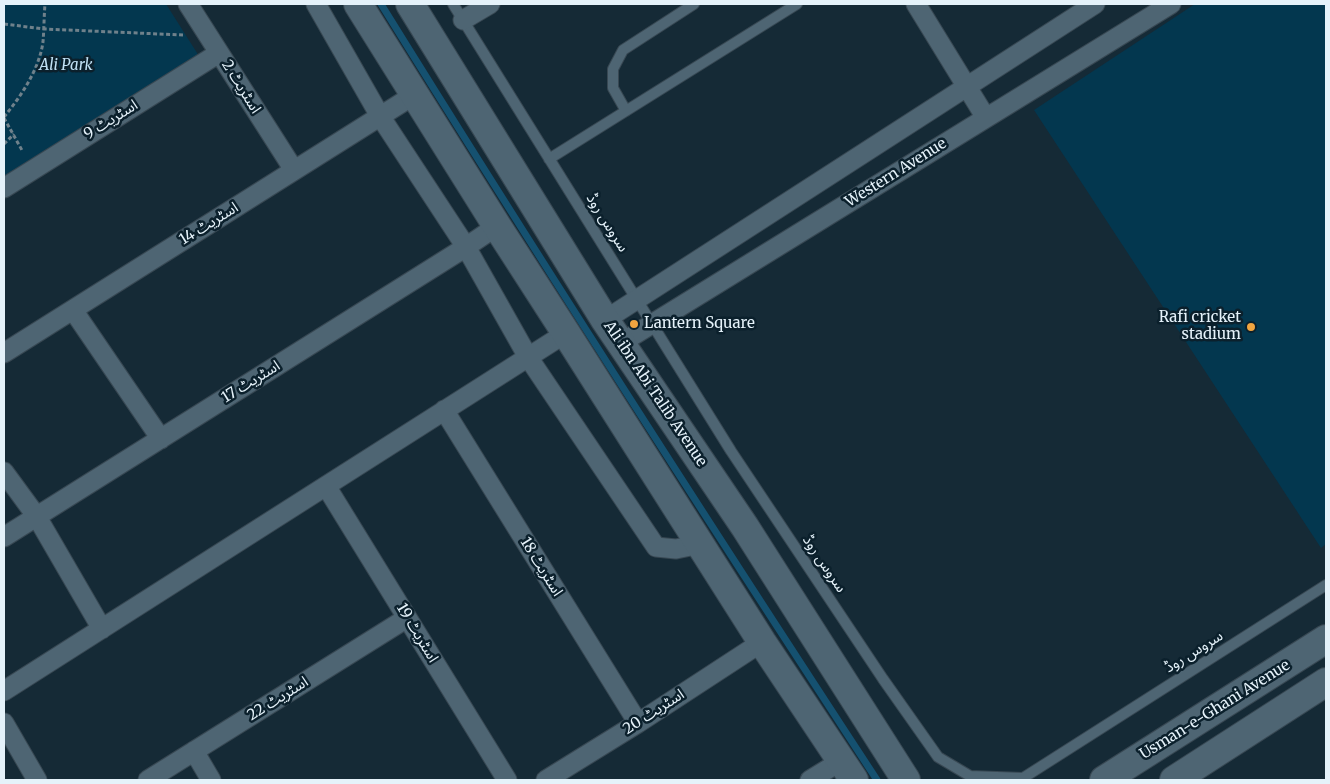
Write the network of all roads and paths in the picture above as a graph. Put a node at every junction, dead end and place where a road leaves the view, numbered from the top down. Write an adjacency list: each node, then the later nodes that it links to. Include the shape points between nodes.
1 (45, 4): 15 (path)
2 (188, 4): 16 (street, اسٹریٹ 2)
3 (316, 4): 21 (street)
4 (358, 4): 19 (main road)
5 (410, 4): 34 (main road, Ali ibn Abi Talib Avenue)
6 (453, 4): 13 (lane, سروس روڈ)
7 (490, 4): 13 (street)
8 (694, 4): 20 (lane, via 624,50 614,69 613,88)
9 (797, 4): 20 (lane)
10 (916, 4): 18 (street)
11 (1095, 4): 18 (street)
12 (1171, 4): 23 (street, Western Avenue)
13 (463, 20): 26 (lane, سروس روڈ)
14 (4, 24): 15 (path)
15 (44, 29): 16 (path); 22 (path, via 39,59 18,100)
16 (208, 36): 17 (street, اسٹریٹ 2)
17 (219, 53): 27 (street, اسٹریٹ 9); 28 (street, اسٹریٹ 2)
18 (967, 86): 23 (street); 32 (street)
19 (414, 95): 21 (street, اسٹریٹ 14); 30 (main road)
20 (626, 111): 26 (lane)
21 (380, 116): 28 (street, اسٹریٹ 14); 31 (street)
22 (4, 117): 24 (path)
23 (986, 118): 35 (street, Western Avenue)
24 (14, 134): 25 (path); 27 (path)
25 (4, 144)
26 (549, 159): 32 (lane, سروس روڈ)
27 (33, 168): 29 (street, اسٹریٹ 9)
28 (294, 170): 33 (street, اسٹریٹ 14)
29 (4, 188)
30 (497, 226): 31 (street, اسٹریٹ 17); 36 (main road)
31 (466, 247): 39 (street); 41 (street, اسٹریٹ 17)
32 (636, 300): 34 (street); 35 (lane, سروس روڈ)
33 (73, 310): 38 (street, اسٹریٹ 14); 41 (street)
34 (605, 320): 37 (main road, Ali ibn Abi Talib Avenue)
35 (652, 324): 37 (street, Western Avenue); 47 (lane, سروس روڈ, via 731,452 938,757 970,776 1023,778)
36 (566, 333): 39 (street); 46 (main road)
37 (621, 343): 64 (main road, Ali ibn Abi Talib Avenue, via 745,527)
38 (4, 353)
39 (528, 357): 40 (street); 46 (street, via 656,547 676,549)
40 (444, 410): 43 (street); 55 (street, اسٹریٹ 18)
41 (161, 439): 44 (street, اسٹریٹ 17)
42 (4, 472): 44 (street)
43 (326, 486): 48 (street, اسٹریٹ 19); 49 (street)
44 (37, 517): 45 (street, اسٹریٹ 17); 49 (street)
45 (4, 537)
46 (700, 544): 51 (main road)
47 (1326, 585)
48 (407, 618): 56 (street, اسٹریٹ 22); 61 (street, اسٹریٹ 19)
49 (102, 629): 53 (street)
50 (1326, 639): 65 (main road, Usman-e-Ghani Avenue)
51 (762, 642): 55 (street, اسٹریٹ 20); 57 (main road)
52 (1326, 682): 66 (main road)
53 (4, 691)
54 (4, 723): 58 (street)
55 (638, 723): 62 (street, اسٹریٹ 20)
56 (194, 752): 59 (street, اسٹریٹ 22); 60 (street)
57 (847, 771): 63 (street)
58 (37, 780)
59 (148, 780)
60 (211, 780)
61 (507, 780)
62 (546, 780)
63 (810, 780)
64 (906, 780)
65 (1104, 780)
66 (1174, 780)

